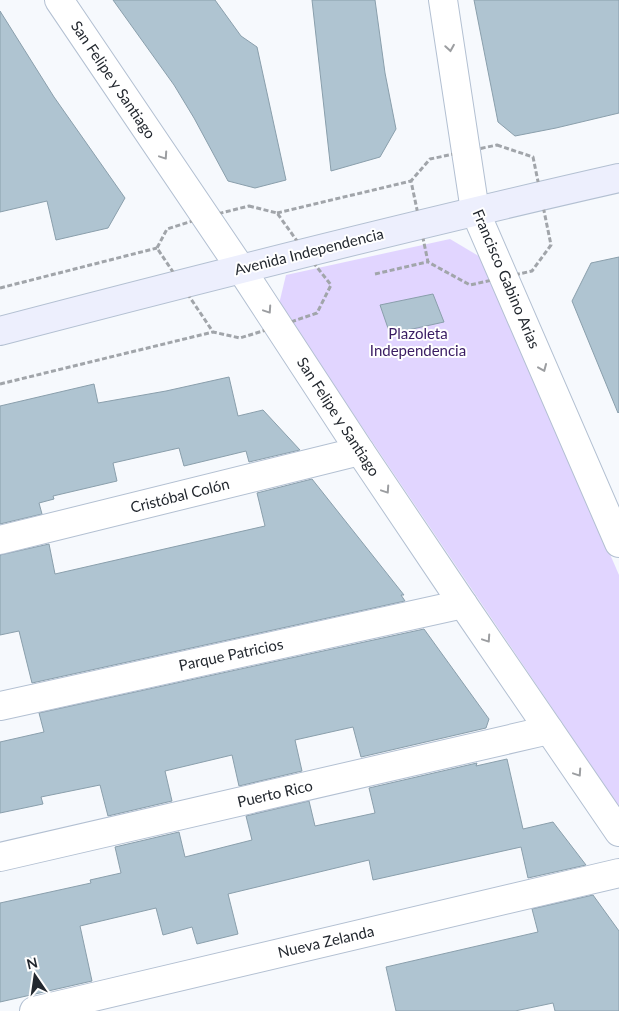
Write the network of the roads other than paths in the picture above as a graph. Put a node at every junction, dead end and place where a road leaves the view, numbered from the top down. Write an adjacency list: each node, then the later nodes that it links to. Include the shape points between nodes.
1 (59, 0): 5 (street, San Felipe y Santiago, one-way to 5)
2 (443, 0): 4 (street, Francisco Gabino Arias, one-way to 4)
3 (619, 178): 4 (main road, Avenida Independencia)
4 (475, 211): 5 (main road, Avenida Independencia); 9 (street, Francisco Gabino Arias, one-way to 9)
5 (241, 269): 6 (main road, Avenida Independencia); 7 (street, San Felipe y Santiago, one-way to 7)
6 (0, 330)
7 (360, 452): 8 (street, Cristóbal Colón); 10 (street, San Felipe y Santiago, one-way to 10)
8 (0, 540)
9 (619, 543)
10 (462, 604): 11 (street, Parque Patricios); 12 (street, San Felipe y Santiago, one-way to 12)
11 (0, 706)
12 (549, 730): 13 (street, San Felipe y Santiago, one-way to 13); 14 (street, Puerto Rico)
13 (619, 832)
14 (0, 857)
15 (619, 873): 16 (street, Nueva Zelanda)
16 (34, 1011)

